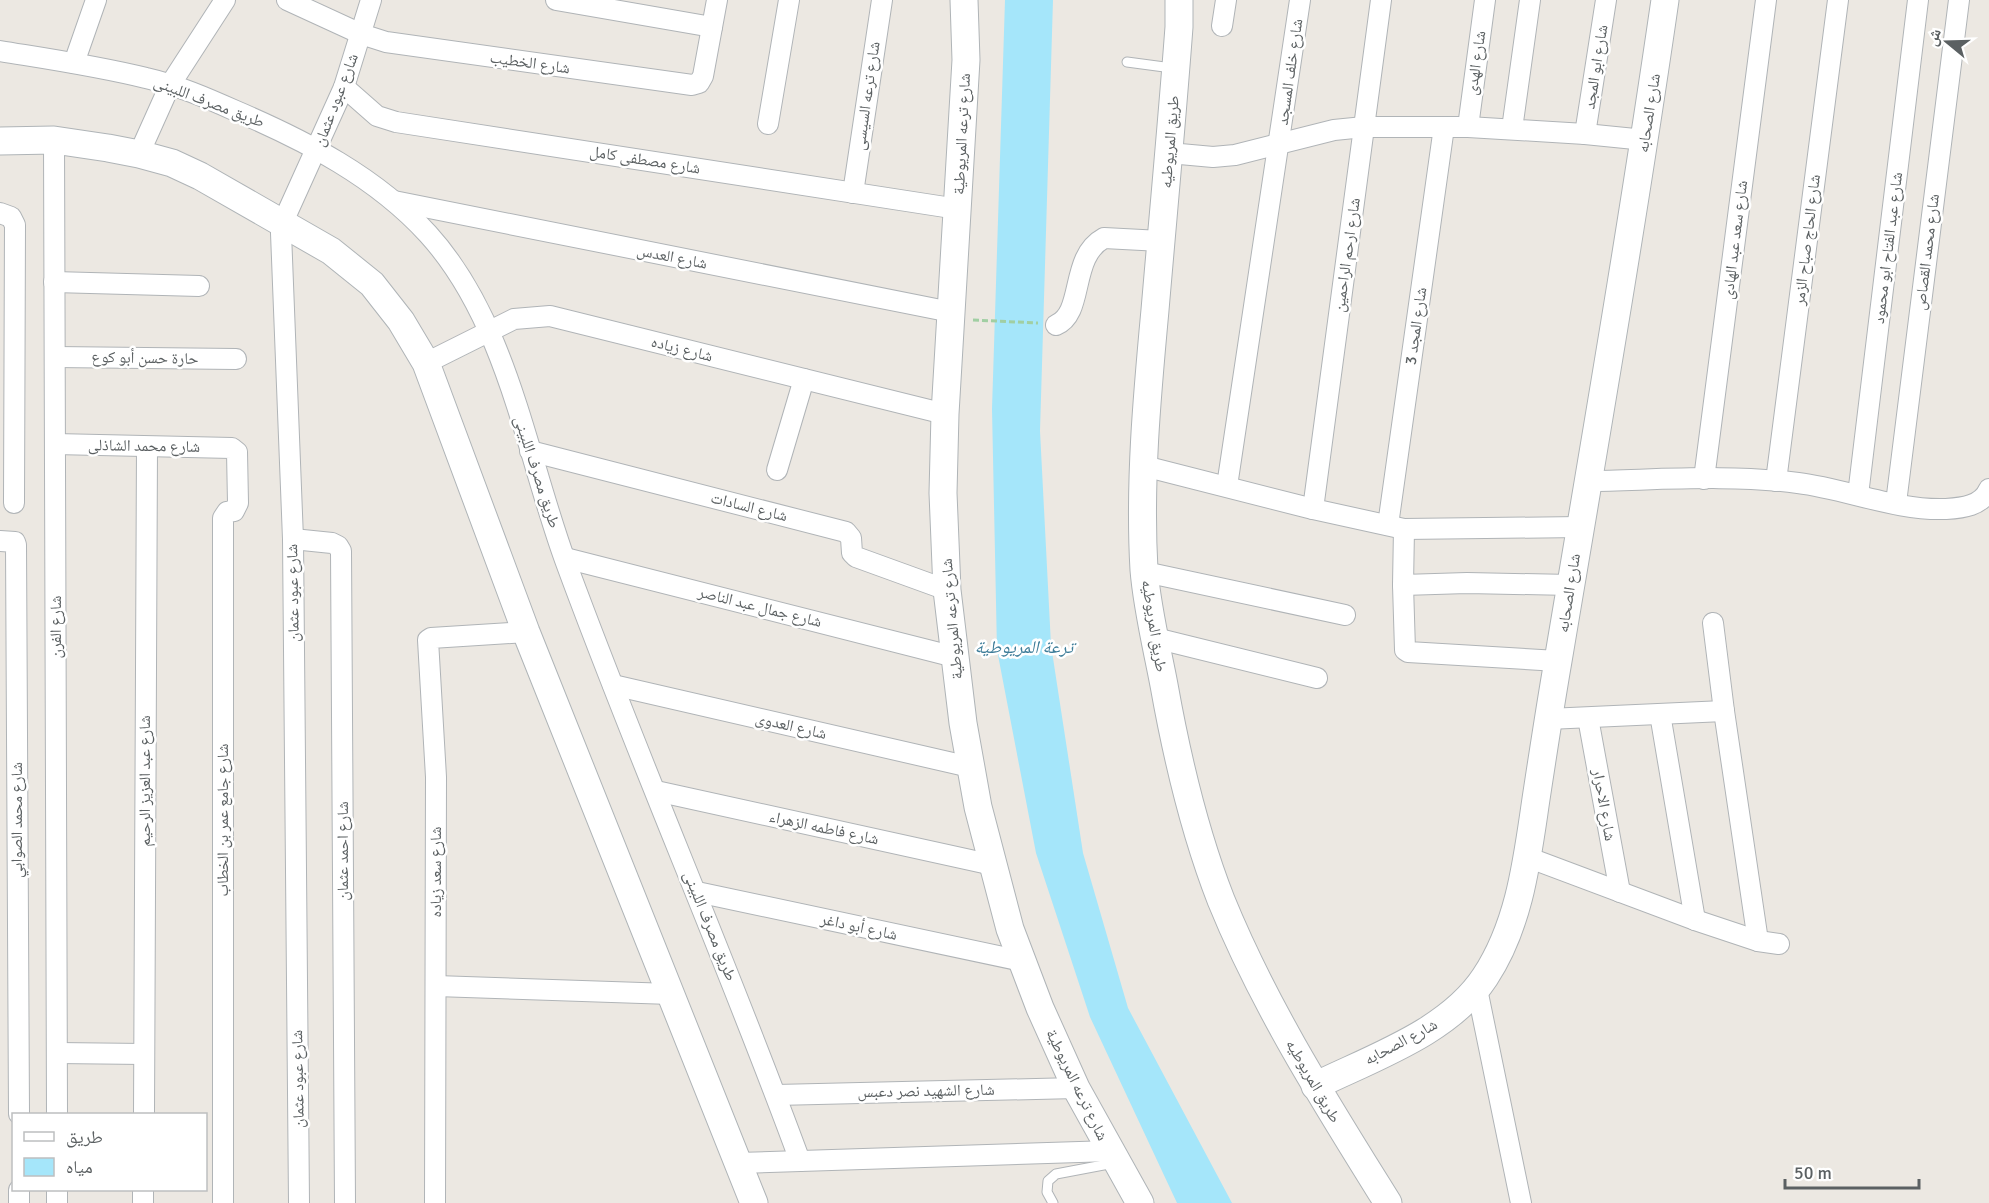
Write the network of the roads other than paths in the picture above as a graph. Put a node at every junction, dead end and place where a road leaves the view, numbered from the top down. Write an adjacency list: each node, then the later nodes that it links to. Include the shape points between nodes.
1 (96, 0): 27 (street)
2 (225, 0): 29 (street)
3 (287, 0): 24 (street, شارع الخطيب)
4 (371, 0): 24 (street, شارع عبود عثمان)
5 (556, 0): 23 (street)
6 (717, 0): 23 (street)
7 (789, 0): 31 (street)
8 (882, 0): 44 (street, شارع ترعه السيسى)
9 (964, 0): 46 (street, شارع ترعه المريوطية, via 966,60)
10 (1179, 0): 28 (street, طريق المريوطيه)
11 (1226, 0): 22 (street)
12 (1300, 0): 40 (street, شارع خلف المسجد)
13 (1381, 0): 32 (street, شارع ارحم الراحمين)
14 (1485, 0): 34 (street, شارع الهدى)
15 (1530, 0): 35 (street)
16 (1606, 0): 36 (street, شارع ابو المجد)
17 (1665, 0): 38 (street, شارع الصحابه)
18 (1766, 0): 66 (street, شارع سعد عبد الهادى)
19 (1838, 0): 68 (street, شارع الحاج صباح الزمر)
20 (1918, 0): 71 (street, شارع عبد الفتاح ابو محمود)
21 (1959, 0): 73 (street, شارع محمد القصاص)
22 (1222, 26)
23 (712, 27): 24 (street, شارع الخطيب, via 703,76 692,85 405,45)
24 (361, 34): 30 (street, شارع عبود عثمان)
25 (0, 51): 27 (street, طريق مصرف اللبينى)
26 (1127, 62): 28 (lane)
27 (74, 63): 29 (street, طريق مصرف اللبينى)
28 (1176, 68): 42 (street, طريق المريوطيه)
29 (170, 85): 41 (street, طريق مصرف اللبينى); 43 (street)
30 (344, 87): 41 (street, شارع عبود عثمان); 44 (street, شارع مصطفى كامل, via 377,116 396,123)
31 (768, 124)
32 (1364, 127): 33 (street); 40 (street); 74 (street, شارع ارحم الراحمين)
33 (1444, 127): 34 (street); 75 (street, شارع المجد 3)
34 (1468, 127): 35 (street)
35 (1512, 129): 36 (street)
36 (1586, 134): 38 (street)
37 (54, 140): 39 (street); 43 (street); 50 (street, شارع الفرن)
38 (1645, 140): 67 (street, شارع الصحابه)
39 (0, 141)
40 (1279, 144): 42 (street, via 1213,157); 69 (street, شارع خلف المسجد)
41 (317, 148): 45 (street, طريق مصرف اللبينى); 48 (street, شارع عبود عثمان)
42 (1169, 153): 49 (street, طريق المريوطيه)
43 (139, 154): 48 (street, via 200,176)
44 (853, 193): 46 (street, شارع مصطفى كامل)
45 (394, 201): 52 (street, شارع العدس); 54 (street, طريق مصرف اللبينى, via 429,234 456,269)
46 (958, 209): 52 (street, شارع ترعه المريوطية)
47 (0, 213): 72 (street, via 11,217 15,225)
48 (283, 222): 57 (street, via 331,251 372,284 401,321); 77 (street, شارع عبود عثمان, via 280,244)
49 (1161, 241): 53 (street, via 1104,238 1097,242 1085,257 1069,315); 64 (street, طريق المريوطيه)
50 (54, 282): 51 (street); 55 (street, شارع الفرن)
51 (199, 286)
52 (951, 312): 59 (street, شارع ترعه المريوطية)
53 (1056, 324)
54 (490, 331): 57 (street, شارع زياده); 58 (street, شارع زياده, via 514,319 550,316); 63 (street, طريق مصرف اللبينى)
55 (55, 357): 56 (street, حارة حسن أبو كوع); 60 (street, شارع الفرن)
56 (236, 359)
57 (426, 363): 86 (street)
58 (804, 379): 59 (street, شارع زياده); 65 (street)
59 (945, 414): 83 (street, شارع ترعه المريوطية)
60 (56, 444): 61 (street, شارع محمد الشاذلى); 109 (street, شارع الفرن)
61 (147, 447): 62 (street, شارع محمد الشاذلى); 110 (street, شارع عبد العزيز الرحيم)
62 (232, 448): 120 (street, شارع جامع عمر بن الخطاب, via 237,452 238,503 223,518)
63 (530, 451): 79 (street, طريق مصرف اللبينى); 83 (street, شارع السادات, via 846,532 856,557)
64 (1144, 466): 69 (street); 80 (street, طريق المريوطيه)
65 (777, 470)
66 (1704, 479): 67 (street); 68 (street)
67 (1588, 481): 76 (street, شارع الصحابه)
68 (1776, 481): 71 (street)
69 (1227, 486): 74 (street)
70 (1988, 491): 73 (street, via 1970,506 1948,509)
71 (1858, 495): 73 (street)
72 (14, 502)
73 (1896, 503)
74 (1313, 509): 75 (street)
75 (1396, 527): 76 (street); 81 (street, شارع المجد 3)
76 (1580, 527): 82 (street, شارع الصحابه)
77 (293, 538): 121 (street, شارع عبود عثمان); 122 (street, شارع احمد عثمان, via 332,543 341,551)
78 (0, 541): 114 (street, شارع محمد الصوابي, via 13,541 16,545)
79 (565, 558): 88 (street, شارع جمال عبد الناصر); 91 (street, طريق مصرف اللبينى)
80 (1144, 572): 84 (street); 87 (street, طريق المريوطيه)
81 (1403, 585): 82 (street); 89 (street, شارع المجد 3, via 1408,652)
82 (1571, 585): 89 (street, شارع الصحابه)
83 (947, 590): 88 (street, شارع ترعه المريوطية)
84 (1345, 615)
85 (1713, 623): 92 (street)
86 (526, 632): 106 (street, شارع سعد زياده, via 428,640 436,777); 108 (street)
87 (1155, 638): 90 (street); 111 (street, طريق المريوطيه, via 1194,822 1221,898 1255,976)
88 (955, 657): 96 (street, شارع ترعه المريوطية)
89 (1558, 661): 95 (street, شارع الصحابه)
90 (1317, 678)
91 (613, 685): 96 (street, شارع العدوى); 97 (street, طريق مصرف اللبينى)
92 (1724, 711): 93 (street); 103 (street)
93 (1660, 714): 94 (street); 102 (street)
94 (1588, 718): 95 (street); 100 (street, شارع الاحرار)
95 (1548, 719): 98 (street, شارع الصحابه)
96 (970, 767): 99 (street, شارع ترعه المريوطية)
97 (656, 791): 99 (street, شارع فاطمه الزهراء); 101 (street, طريق مصرف اللبينى)
98 (1527, 857): 100 (street); 107 (street, شارع الصحابه, via 1507,938)
99 (993, 866): 105 (street, شارع ترعه المريوطية)
100 (1620, 891): 102 (street)
101 (697, 892): 105 (street, شارع أبو داغر); 113 (street, طريق مصرف اللبينى)
102 (1695, 920): 103 (street)
103 (1758, 941): 104 (street)
104 (1779, 944)
105 (1022, 962): 112 (street, شارع ترعه المريوطية)
106 (436, 986): 108 (street); 123 (street, شارع سعد زياده)
107 (1477, 989): 111 (street, شارع الصحابه, via 1418,1036); 128 (street)
108 (670, 994): 119 (street)
109 (57, 1053): 110 (street); 115 (street, شارع الفرن)
110 (144, 1054): 116 (street, شارع عبد العزيز الرحيم)
111 (1315, 1086): 127 (street, طريق المريوطيه)
112 (1076, 1088): 113 (street, شارع الشهيد نصر دعبس); 117 (street, شارع ترعه المريوطية)
113 (776, 1095): 118 (street, طريق مصرف اللبينى)
114 (19, 1113)
115 (57, 1113)
116 (144, 1113)
117 (1114, 1157): 118 (street); 125 (lane, via 1056,1174 1048,1181 1047,1191); 126 (street, شارع ترعه المريوطية)
118 (800, 1161): 119 (street)
119 (738, 1163): 124 (street)
120 (223, 1203)
121 (299, 1203)
122 (345, 1203)
123 (435, 1203)
124 (754, 1203)
125 (1053, 1203)
126 (1140, 1203)
127 (1388, 1203)
128 (1521, 1203)

